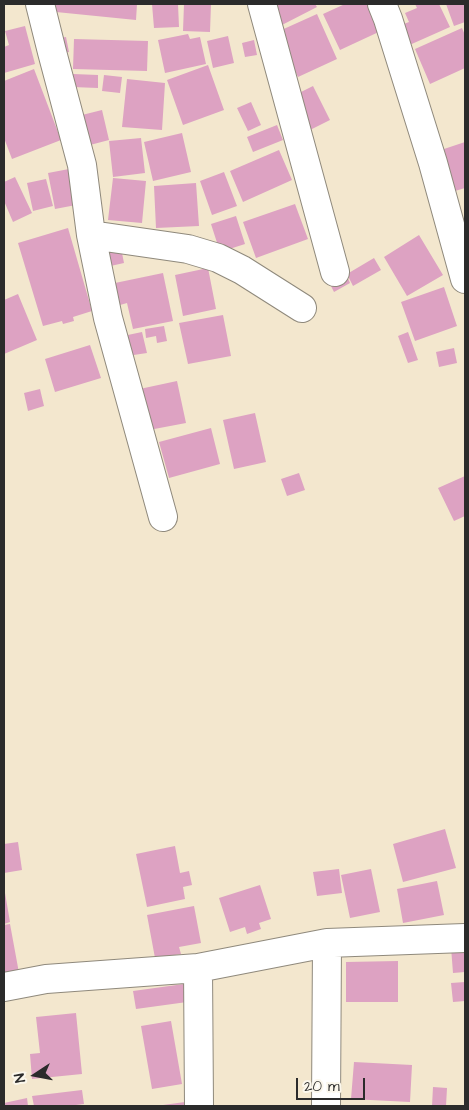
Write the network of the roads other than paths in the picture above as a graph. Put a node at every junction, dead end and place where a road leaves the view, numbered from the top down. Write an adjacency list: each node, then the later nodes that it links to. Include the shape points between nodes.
1 (40, 4): 4 (street, via 82,165)
2 (262, 4): 5 (street)
3 (382, 4): 6 (street, via 433,163)
4 (91, 235): 7 (street, via 188,249 218,258); 8 (street, via 108,318)
5 (335, 272)
6 (465, 280)
7 (302, 308)
8 (163, 517)
9 (465, 938): 10 (street)
10 (327, 943): 11 (street); 14 (street)
11 (198, 968): 12 (street, via 46,979); 13 (street)
12 (4, 987)
13 (199, 1106)
14 (326, 1106)

